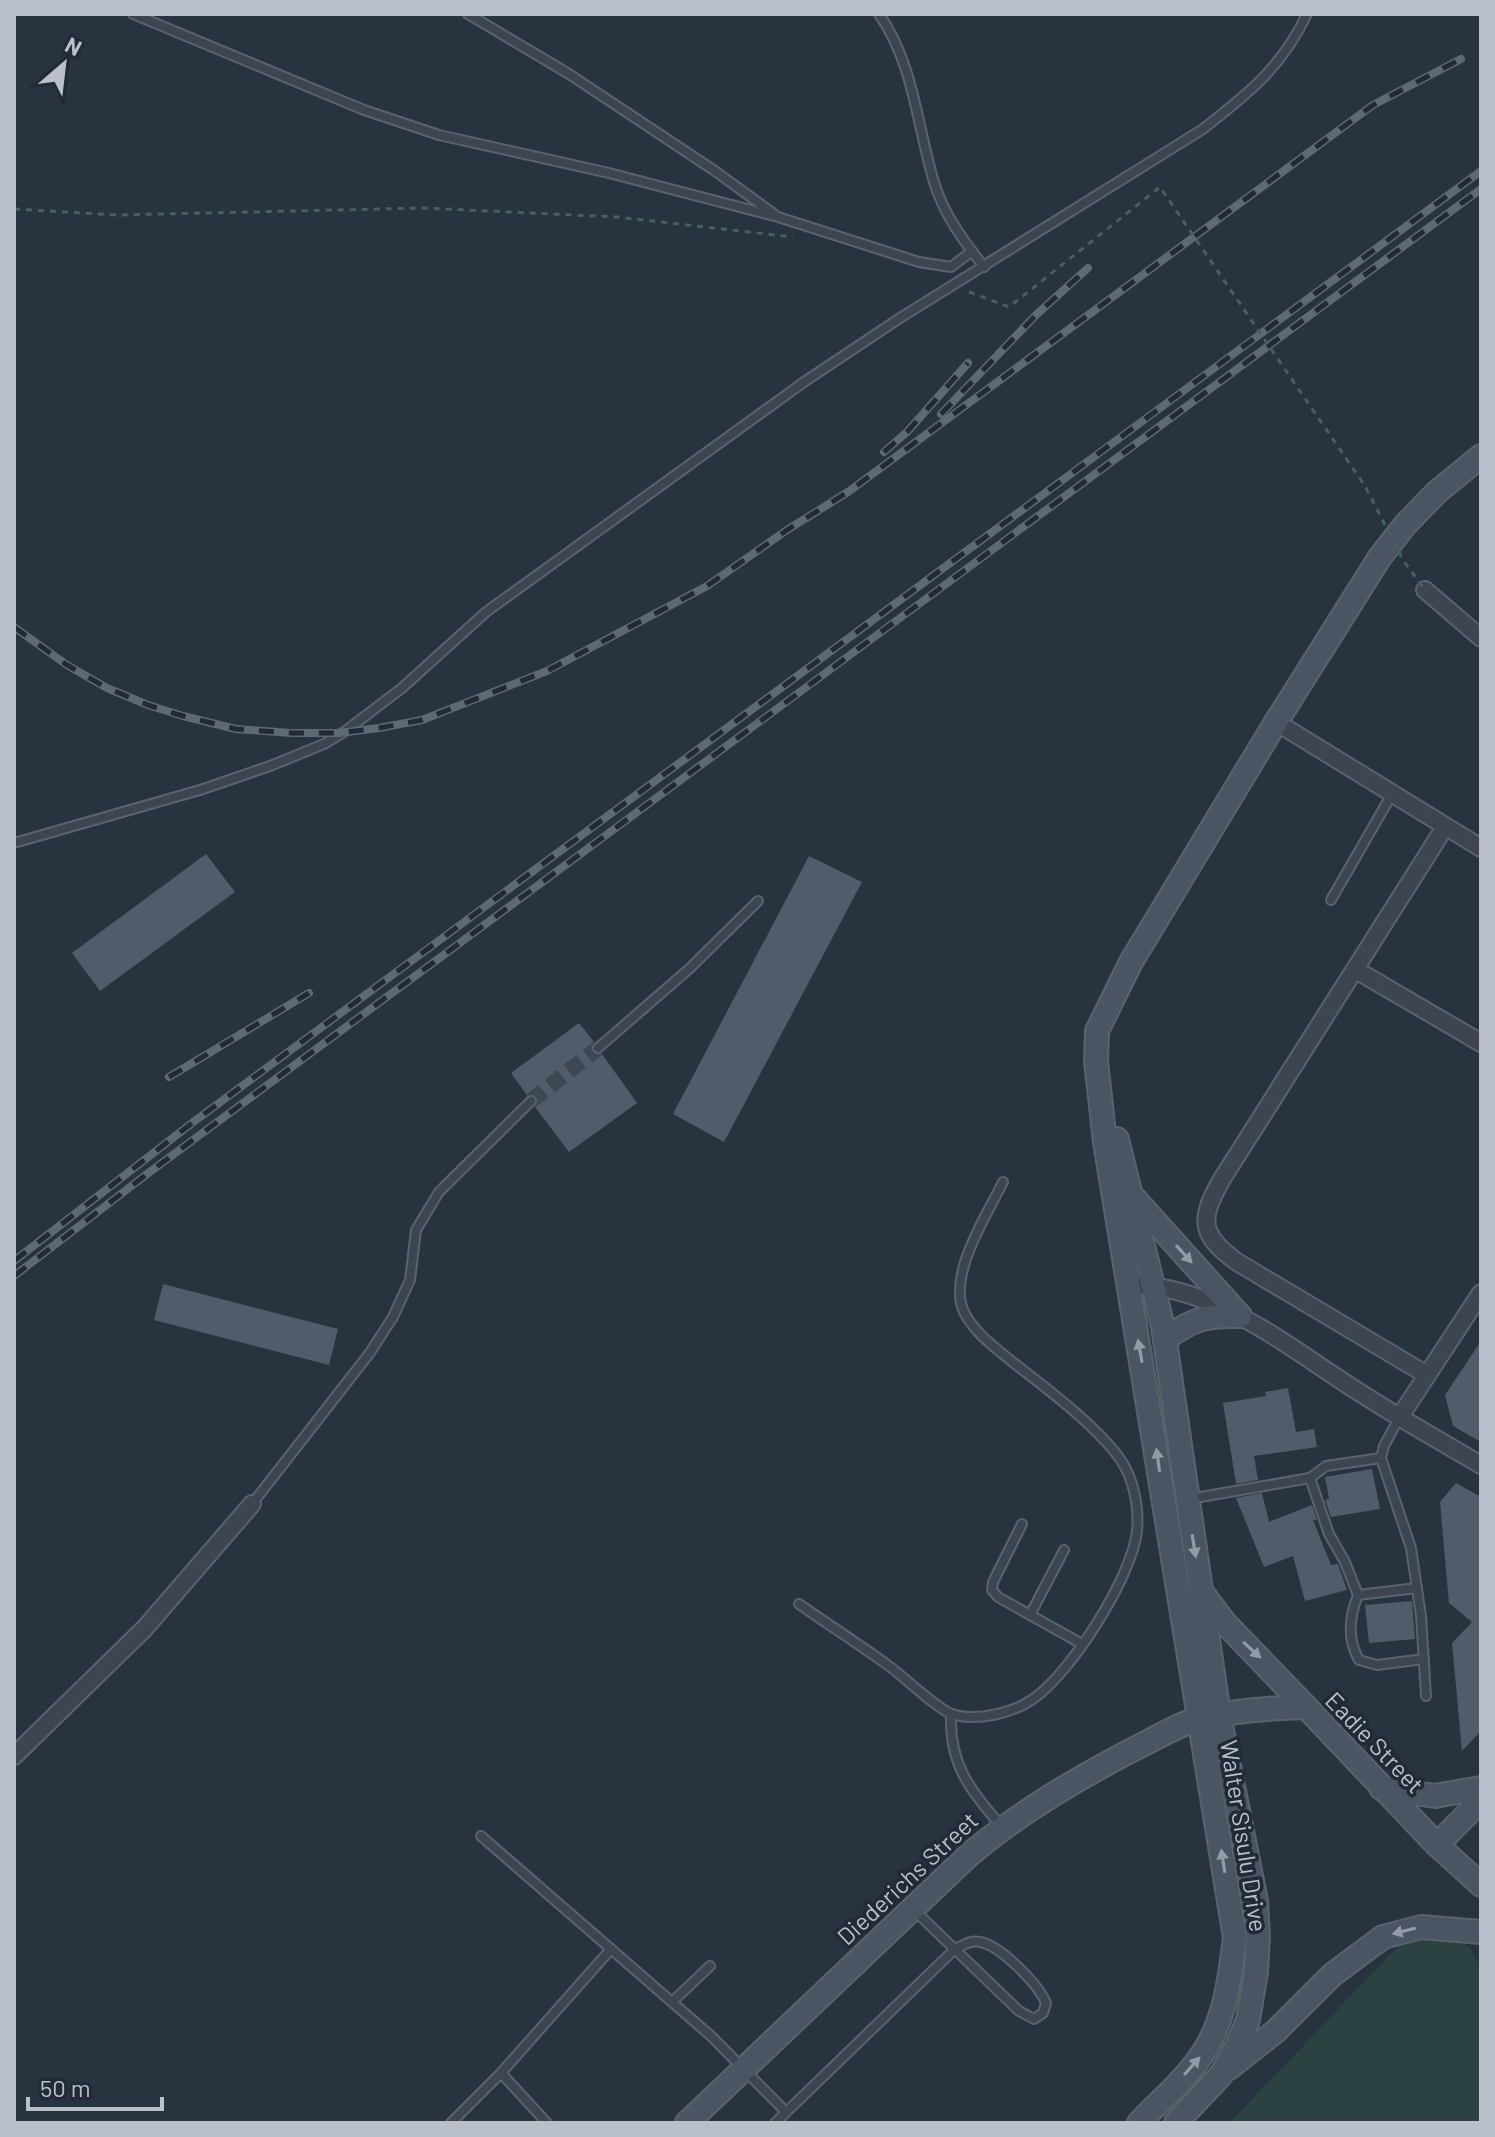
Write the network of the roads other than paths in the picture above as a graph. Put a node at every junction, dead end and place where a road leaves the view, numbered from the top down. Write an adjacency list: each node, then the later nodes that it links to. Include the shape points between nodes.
1 (133, 14): 5 (lane, via 364,110 439,135)
2 (468, 14): 5 (lane, via 582,82)
3 (879, 14): 6 (lane, via 906,71 935,185 954,228)
4 (1307, 14): 7 (lane, via 1279,63 1244,98)
5 (778, 217): 6 (lane, via 919,262 951,267)
6 (972, 251): 7 (lane)
7 (984, 267): 14 (lane, via 804,382 539,572 402,688 324,744 200,790)
8 (1481, 456): 11 (main road, via 1437,492 1380,557)
9 (1425, 590): 10 (street)
10 (1481, 638)
11 (1276, 722): 12 (street); 21 (main road, via 1107,1007 1097,1031)
12 (1392, 794): 13 (street); 16 (lane)
13 (1445, 827): 15 (street); 18 (street)
14 (14, 843)
15 (1481, 848)
16 (1331, 900)
17 (758, 901): 20 (lane)
18 (1356, 970): 19 (street); 30 (street, via 1222,1179 1209,1202 1206,1231 1237,1262)
19 (1481, 1043)
20 (598, 1048)
21 (1100, 1097): 24 (main road); 25 (main road)
22 (531, 1101): 36 (lane, via 439,1192 416,1230 410,1280 393,1317)
23 (1003, 1182): 44 (lane, via 965,1261 959,1287 964,1311 985,1339 1092,1429 1124,1465 1136,1495 1137,1532 1127,1567)
24 (1132, 1196): 26 (main road); 28 (main road, one-way to 28)
25 (1128, 1285): 26 (street); 49 (main road, one-way to 25)
26 (1154, 1285): 28 (street); 29 (main road)
27 (1481, 1293): 30 (street)
28 (1240, 1316): 29 (main road, via 1191,1321); 31 (street)
29 (1165, 1339): 35 (main road)
30 (1427, 1375): 31 (street)
31 (1399, 1418): 32 (lane); 33 (street)
32 (1381, 1458): 34 (lane, via 1326,1466); 39 (lane, via 1411,1548)
33 (1481, 1465)
34 (1310, 1478): 35 (lane); 41 (lane)
35 (1187, 1499): 40 (main road, one-way to 40)
36 (252, 1504): 50 (street, via 145,1628)
37 (1022, 1524): 43 (lane, via 992,1590)
38 (1064, 1550): 43 (lane)
39 (1417, 1588): 41 (lane); 45 (lane)
40 (1201, 1591): 47 (main road, one-way to 47); 49 (main road)
41 (1358, 1595): 45 (lane, via 1350,1616 1359,1660 1377,1665)
42 (799, 1604): 48 (lane)
43 (1030, 1615): 44 (lane)
44 (1082, 1644): 48 (lane, via 1061,1673 1011,1711)
45 (1424, 1659): 46 (lane)
46 (1426, 1696)
47 (1306, 1707): 49 (main road, Eadie Street); 51 (main road, Eadie Street)
48 (951, 1714): 54 (lane, via 954,1758)
49 (1209, 1717): 54 (main road, Diederichs Street, via 1114,1760); 66 (main road, Walter Sisulu Drive, via 1251,1870 1258,1936 1248,2020); 72 (main road, Walter Sisulu Drive, one-way to 49, via 1204,2051 1230,1977 1235,1938)
50 (14, 1756)
51 (1381, 1788): 52 (main road, via 1435,1796); 56 (main road, Eadie Street)
52 (1481, 1788)
53 (1481, 1800): 56 (main road)
54 (1003, 1827): 58 (main road, Diederichs Street)
55 (481, 1836): 60 (lane)
56 (1437, 1845): 57 (main road, Eadie Street)
57 (1481, 1885)
58 (913, 1909): 61 (lane); 64 (main road, Diederichs Street)
59 (1481, 1932): 66 (main road, one-way to 66, via 1421,1927 1383,1937 1332,1975 1276,2031)
60 (611, 1949): 63 (lane); 65 (lane)
61 (955, 1949): 61 (lane, via 973,1941 999,1951 1037,1987 1046,2003 1043,2013 1034,2019 1024,2016); 67 (lane)
62 (710, 1966): 63 (lane)
63 (672, 2002): 64 (lane)
64 (745, 2067): 67 (lane); 70 (main road, Diederichs Street)
65 (501, 2073): 68 (lane); 69 (lane)
66 (1221, 2075): 73 (main road, Walter Sisulu Drive)
67 (786, 2112): 71 (lane)
68 (451, 2123)
69 (547, 2123)
70 (687, 2123)
71 (775, 2123)
72 (1139, 2123)
73 (1176, 2123)

